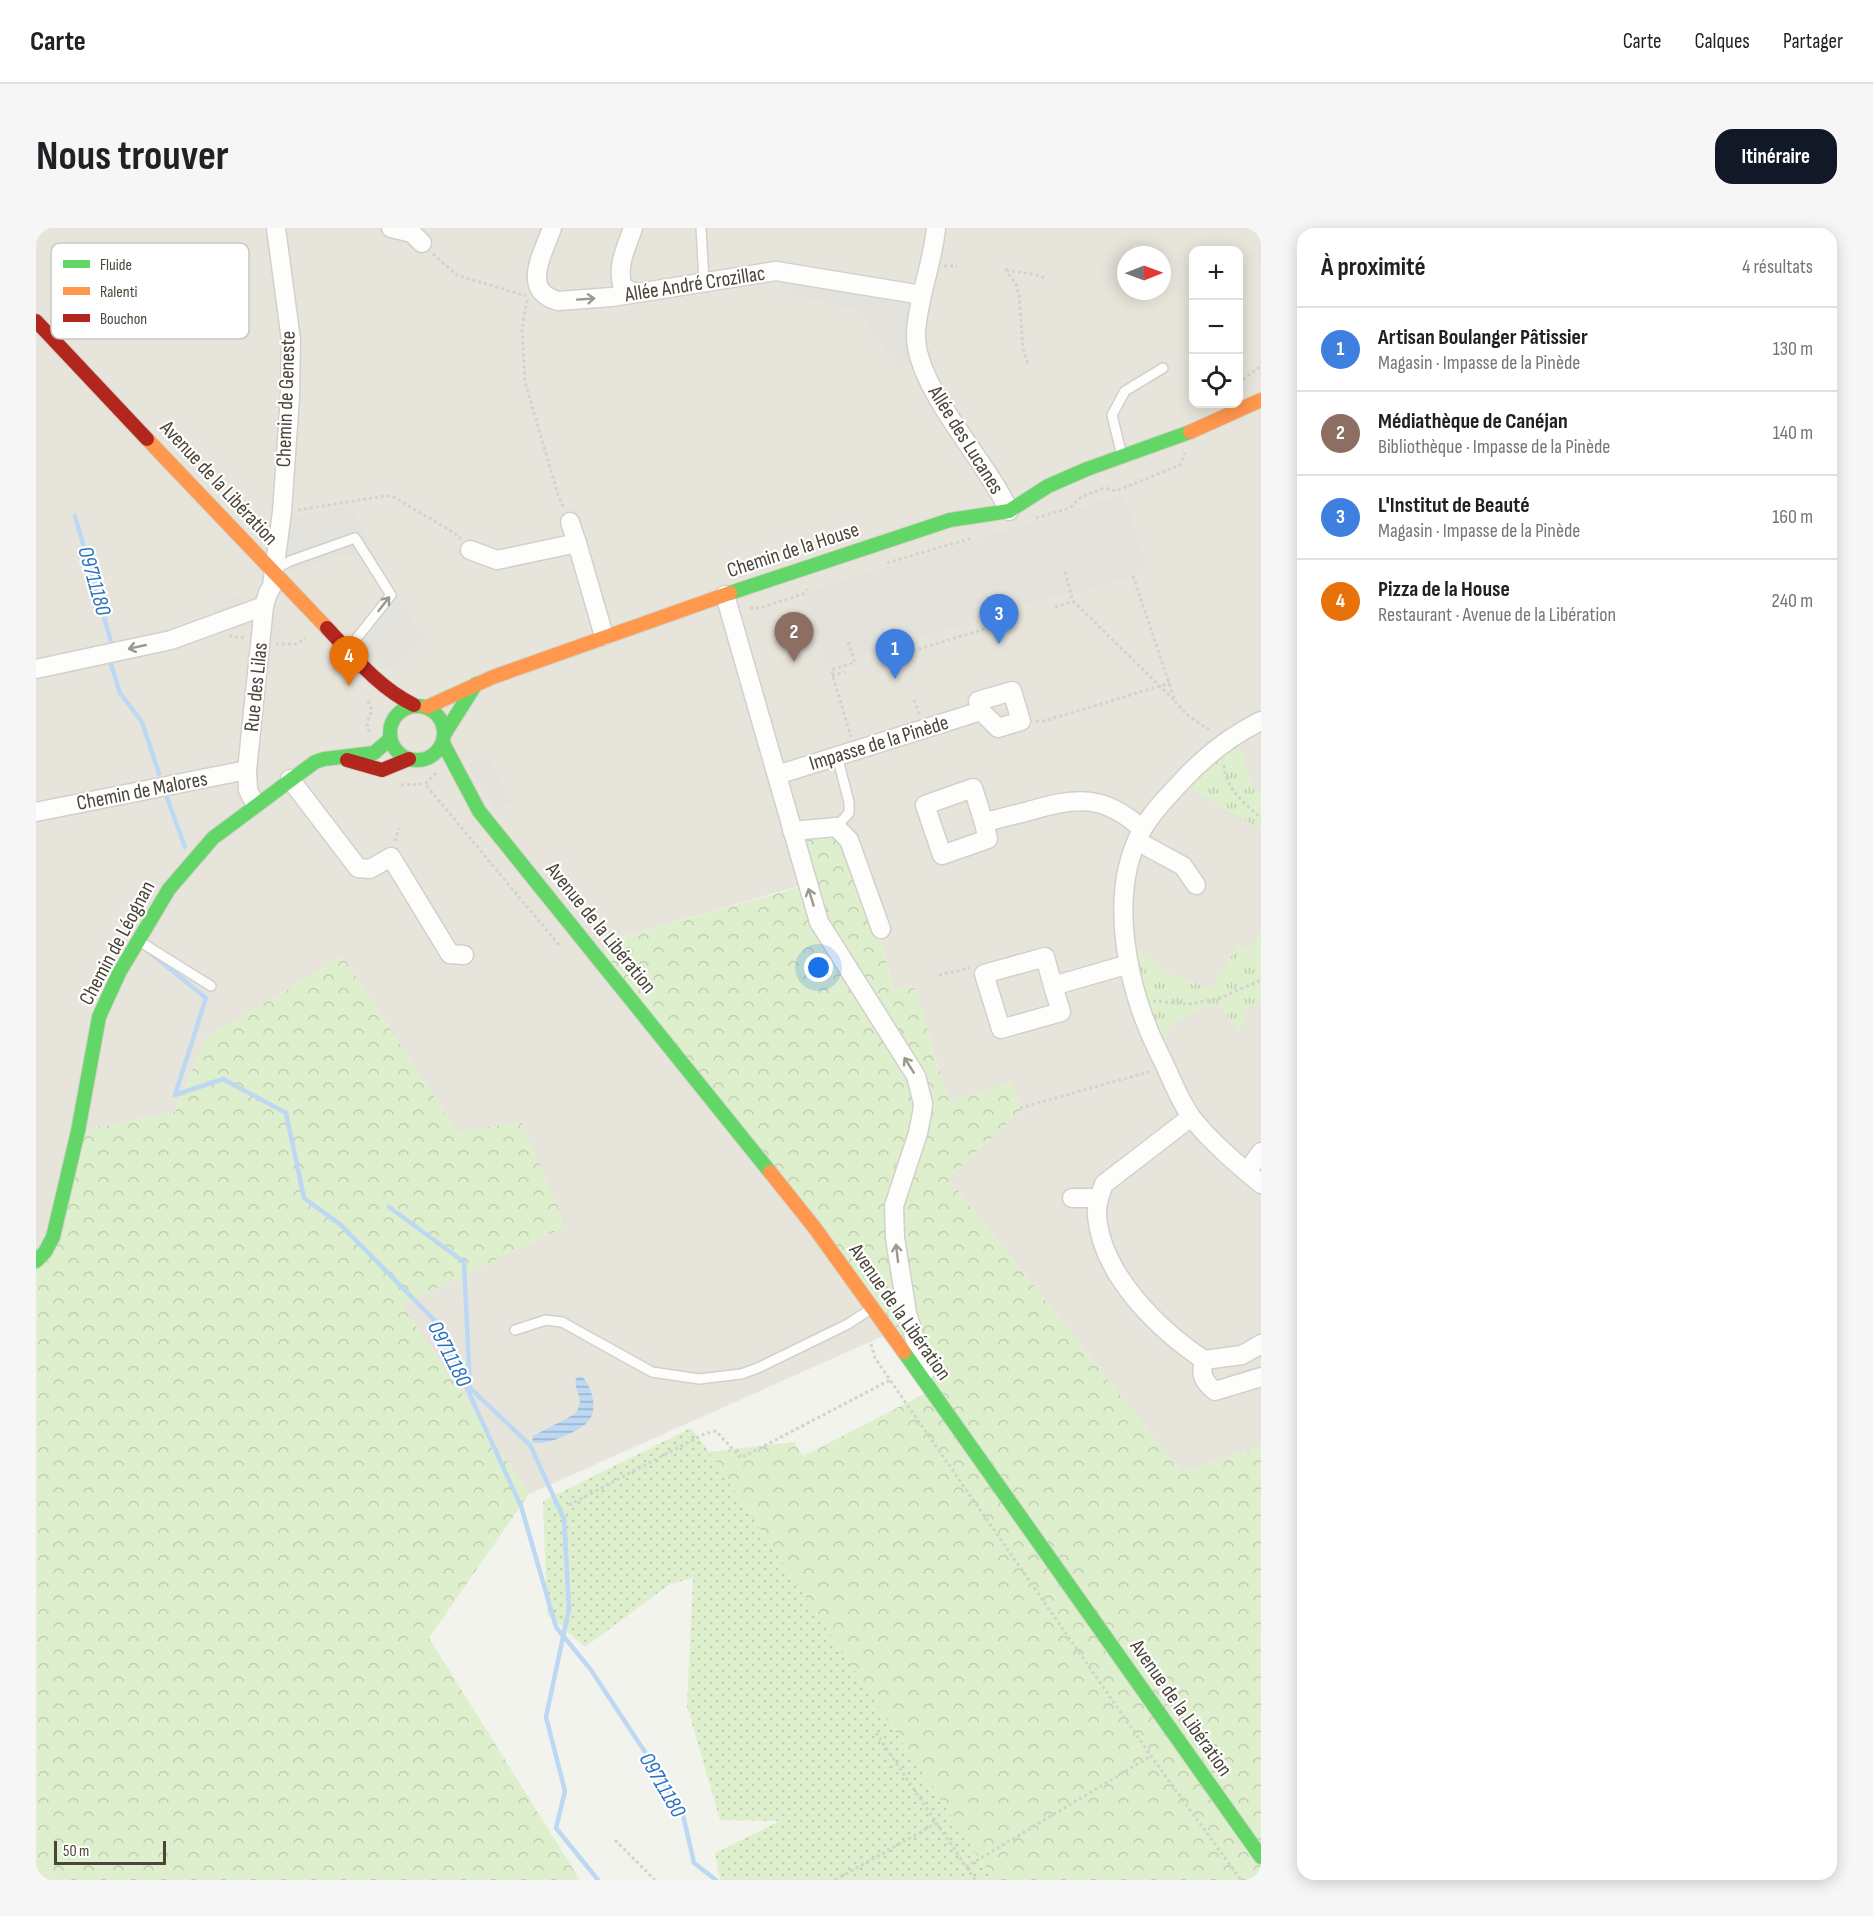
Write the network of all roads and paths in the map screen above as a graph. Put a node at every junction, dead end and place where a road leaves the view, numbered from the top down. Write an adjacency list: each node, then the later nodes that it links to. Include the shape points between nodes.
1 (276, 228): 27 (street, Chemin de Geneste, via 291,340)
2 (390, 228): 7 (street, via 412,233)
3 (552, 228): 13 (street, via 536,271)
4 (633, 228): 12 (street, via 620,266 620,278 623,288)
5 (701, 228): 11 (lane)
6 (936, 228): 14 (street, Allée des Lucanes)
7 (422, 243): 13 (path, via 457,275)
8 (942, 266): 9 (path)
9 (957, 266)
10 (1045, 278): 18 (path, via 1005,269 1019,295 1023,349)
11 (704, 281): 12 (street, Allée André Crozillac); 14 (street, Allée André Crozillac, via 776,271)
12 (634, 292): 13 (street, Allée André Crozillac, one-way to 12, via 558,301)
13 (534, 294): 29 (path, via 522,329 525,382 558,495)
14 (922, 295): 26 (street, Allée des Lucanes, via 916,334 924,369 939,401)
15 (36, 321): 16 (main road, Avenue de la Libération)
16 (51, 337)
17 (53, 339): 34 (main road, Avenue de la Libération)
18 (1028, 363)
19 (1261, 366): 21 (path)
20 (1163, 368): 25 (lane, via 1125,392 1112,415)
21 (1243, 380)
22 (1261, 400): 25 (main road, Chemin de la House, via 1206,426)
23 (1218, 408): 25 (main road, Chemin de la House)
24 (1187, 448): 28 (path, via 1180,465 1116,491 1104,488 1080,497 1070,508)
25 (1122, 456): 26 (main road, Chemin de la House, via 1048,486)
26 (1009, 511): 39 (main road, Chemin de la House, via 950,520)
27 (282, 512): 32 (path, via 392,496 456,534); 34 (street, Chemin de Geneste)
28 (1030, 520)
29 (570, 522): 31 (street)
30 (979, 536): 33 (path)
31 (577, 543): 32 (street, via 497,560); 44 (street)
32 (470, 550)
33 (882, 565)
34 (273, 571): 40 (street, Rue des Lilas); 46 (main road, Avenue de la Libération); 46 (lane, one-way to 34, via 391,595 355,538)
35 (1065, 572): 38 (path)
36 (1133, 576): 54 (path)
37 (810, 586): 39 (path, via 803,594 760,608)
38 (1073, 600): 41 (path); 56 (path)
39 (727, 604): 44 (main road, Chemin de la House); 73 (street)
40 (264, 606): 50 (street, one-way to 50, via 171,640); 71 (street, Rue des Lilas)
41 (1055, 607)
42 (997, 625): 47 (path)
43 (892, 628): 47 (path)
44 (604, 636): 55 (main road, Chemin de la House)
45 (848, 642): 53 (path, via 856,664 831,670)
46 (348, 650): 52 (main road, Avenue de la Libération)
47 (901, 656): 48 (path); 49 (path)
48 (891, 658)
49 (904, 663)
50 (36, 669)
51 (845, 672): 53 (path)
52 (372, 675): 58 (main road, Avenue de la Libération, via 397,697); 62 (main road, Avenue de la Libération)
53 (832, 676): 66 (path)
54 (1170, 683): 56 (path); 57 (path)
55 (476, 684): 58 (main road, Chemin de la House); 63 (main road)
56 (1160, 686): 57 (path); 60 (path, via 1044,721)
57 (1175, 701): 65 (path)
58 (420, 706): 62 (main road, via 405,708); 63 (main road, via 438,714)
59 (981, 711): 60 (street, via 998,728); 60 (street, Impasse de la Pinède, via 978,701 1012,692); 66 (street, Impasse de la Pinède)
60 (1021, 721)
61 (1261, 721): 65 (street)
62 (392, 722): 64 (main road)
63 (444, 738): 70 (main road); 77 (main road, Avenue de la Libération)
64 (390, 739): 68 (main road, Chemin de Léognan, via 374,753); 69 (main road, via 395,749)
65 (1223, 743): 79 (path, via 1224,770 1238,797); 83 (street, via 1172,791)
66 (855, 750): 67 (street, Impasse de la Pinède)
67 (837, 756): 73 (street, Impasse de la Pinède); 81 (lane, via 849,813)
68 (339, 758): 69 (main road, Chemin de Léognan, via 382,770); 74 (main road, Chemin de Léognan, via 315,762)
69 (409, 759): 70 (main road)
70 (427, 759): 72 (main road)
71 (247, 770): 76 (street, Rue des Lilas, via 248,790); 78 (street, Chemin de Malores)
72 (438, 770): 87 (path, via 425,784)
73 (777, 775): 82 (street)
74 (290, 779): 76 (main road, Chemin de Léognan); 88 (street, via 358,868 370,869 391,857 450,954)
75 (448, 781): 77 (main road, Avenue de la Libération)
76 (255, 804): 86 (main road, Chemin de Léognan, via 213,838 181,873)
77 (479, 811): 104 (main road, Avenue de la Libération, via 792,1199)
78 (36, 812)
79 (1261, 818)
80 (984, 823): 83 (street, via 1051,804 1088,800 1118,811)
81 (836, 827): 82 (street); 85 (street, via 849,840)
82 (792, 831): 111 (street, one-way to 82, via 907,1313 894,1206 918,1133 923,1103 916,1076 819,922)
83 (1140, 835): 84 (street, via 1183,866); 89 (street, via 1125,887 1124,932)
84 (1196, 885)
85 (881, 929)
86 (137, 940): 93 (lane); 103 (main road, Chemin de Léognan, via 99,1017 53,1237)
87 (562, 949)
88 (464, 955)
89 (1129, 964): 94 (street); 95 (street)
90 (984, 974): 91 (path, via 972,968); 94 (street, via 1045,957); 94 (street, via 1000,1029 1061,1012)
91 (939, 975)
92 (1261, 980): 95 (path, via 1220,998 1189,1004)
93 (211, 986)
94 (1053, 986)
95 (1138, 1001): 96 (street)
96 (1165, 1067): 97 (path); 98 (street)
97 (1020, 1108)
98 (1191, 1117): 100 (street); 102 (street, via 1114,1175 1104,1184)
99 (1261, 1152): 100 (street)
100 (1254, 1178)
101 (1072, 1197): 102 (street)
102 (1099, 1198): 108 (street, via 1100,1230 1118,1275 1158,1324)
103 (36, 1261)
104 (872, 1308): 105 (lane); 111 (main road, Avenue de la Libération)
105 (856, 1319): 106 (lane, via 741,1374 699,1379 652,1372 562,1322 546,1320); 110 (path, via 869,1336 875,1358)
106 (514, 1330)
107 (1261, 1344): 108 (street, via 1242,1355)
108 (1204, 1360): 109 (street, via 1203,1381 1215,1391)
109 (1261, 1377)
110 (890, 1380): 112 (path, via 741,1458 716,1431 704,1434); 114 (path)
111 (930, 1391): 117 (main road, Avenue de la Libération)
112 (568, 1505)
113 (876, 1733): 115 (path)
114 (1151, 1756): 118 (path); 122 (path)
115 (937, 1823): 118 (path); 120 (path)
116 (615, 1840): 119 (path)
117 (1261, 1857)
118 (966, 1867): 121 (path)
119 (655, 1880)
120 (835, 1880)
121 (975, 1880)
122 (1241, 1880)

